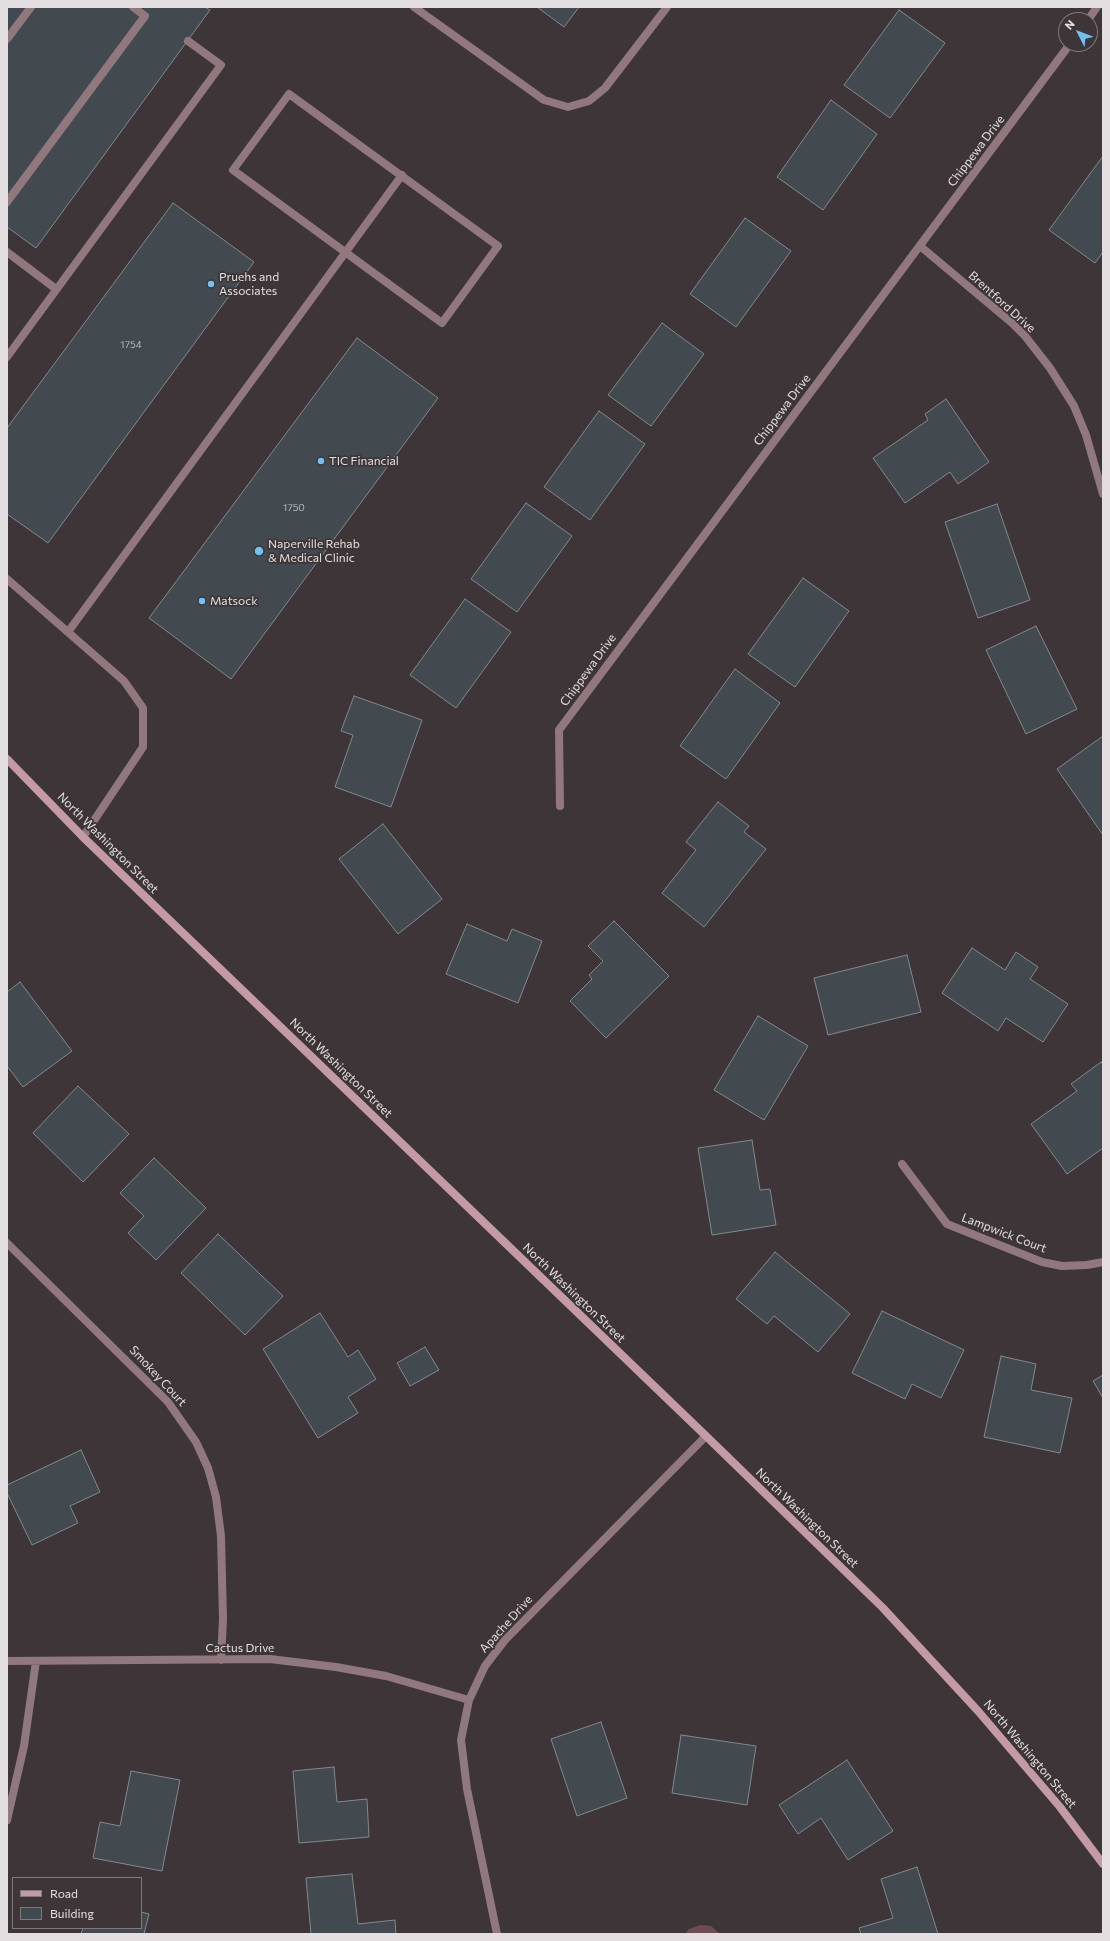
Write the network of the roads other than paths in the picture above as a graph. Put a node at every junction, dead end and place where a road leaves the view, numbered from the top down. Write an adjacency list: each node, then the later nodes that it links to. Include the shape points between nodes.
1 (31, 7): 5 (street)
2 (133, 7): 9 (street, via 145,16)
3 (414, 7): 4 (street, via 544,100 568,107 589,101 605,88)
4 (666, 7)
5 (7, 39)
6 (188, 41): 13 (street, via 221,65)
7 (1064, 52): 10 (street, Chippewa Drive)
8 (402, 175): 11 (street); 11 (street, via 498,246 442,323); 11 (street, via 289,94 280,106 233,170)
9 (7, 202)
10 (920, 246): 15 (street, Brentford Drive, via 1012,323 1050,368 1074,406 1086,435); 19 (street, Chippewa Drive, via 559,730)
11 (345, 252): 17 (street)
12 (9, 254): 13 (street)
13 (56, 289): 14 (street)
14 (7, 357)
15 (1103, 494)
16 (7, 579): 17 (street)
17 (68, 632): 20 (street, via 124,681 143,708 143,747)
18 (7, 759): 20 (main road, North Washington Street)
19 (560, 806)
20 (83, 837): 24 (main road, North Washington Street)
21 (902, 1164): 23 (street, Lampwick Court, via 947,1224 1042,1262 1062,1266)
22 (7, 1243): 25 (street, Smokey Court, via 168,1402 196,1442 208,1468 216,1497 221,1536)
23 (1103, 1262)
24 (706, 1436): 28 (street, Apache Drive, via 505,1640 485,1666); 30 (main road, North Washington Street, via 883,1608 967,1699 1060,1807)
25 (221, 1660): 27 (street, Cactus Drive); 28 (street, Cactus Drive, via 270,1659 336,1667 386,1676)
26 (7, 1661): 27 (street, Cactus Drive)
27 (36, 1661): 29 (street, via 24,1746)
28 (469, 1700): 31 (street, Apache Drive, via 461,1740 468,1789)
29 (7, 1820)
30 (1103, 1864)
31 (497, 1934)

